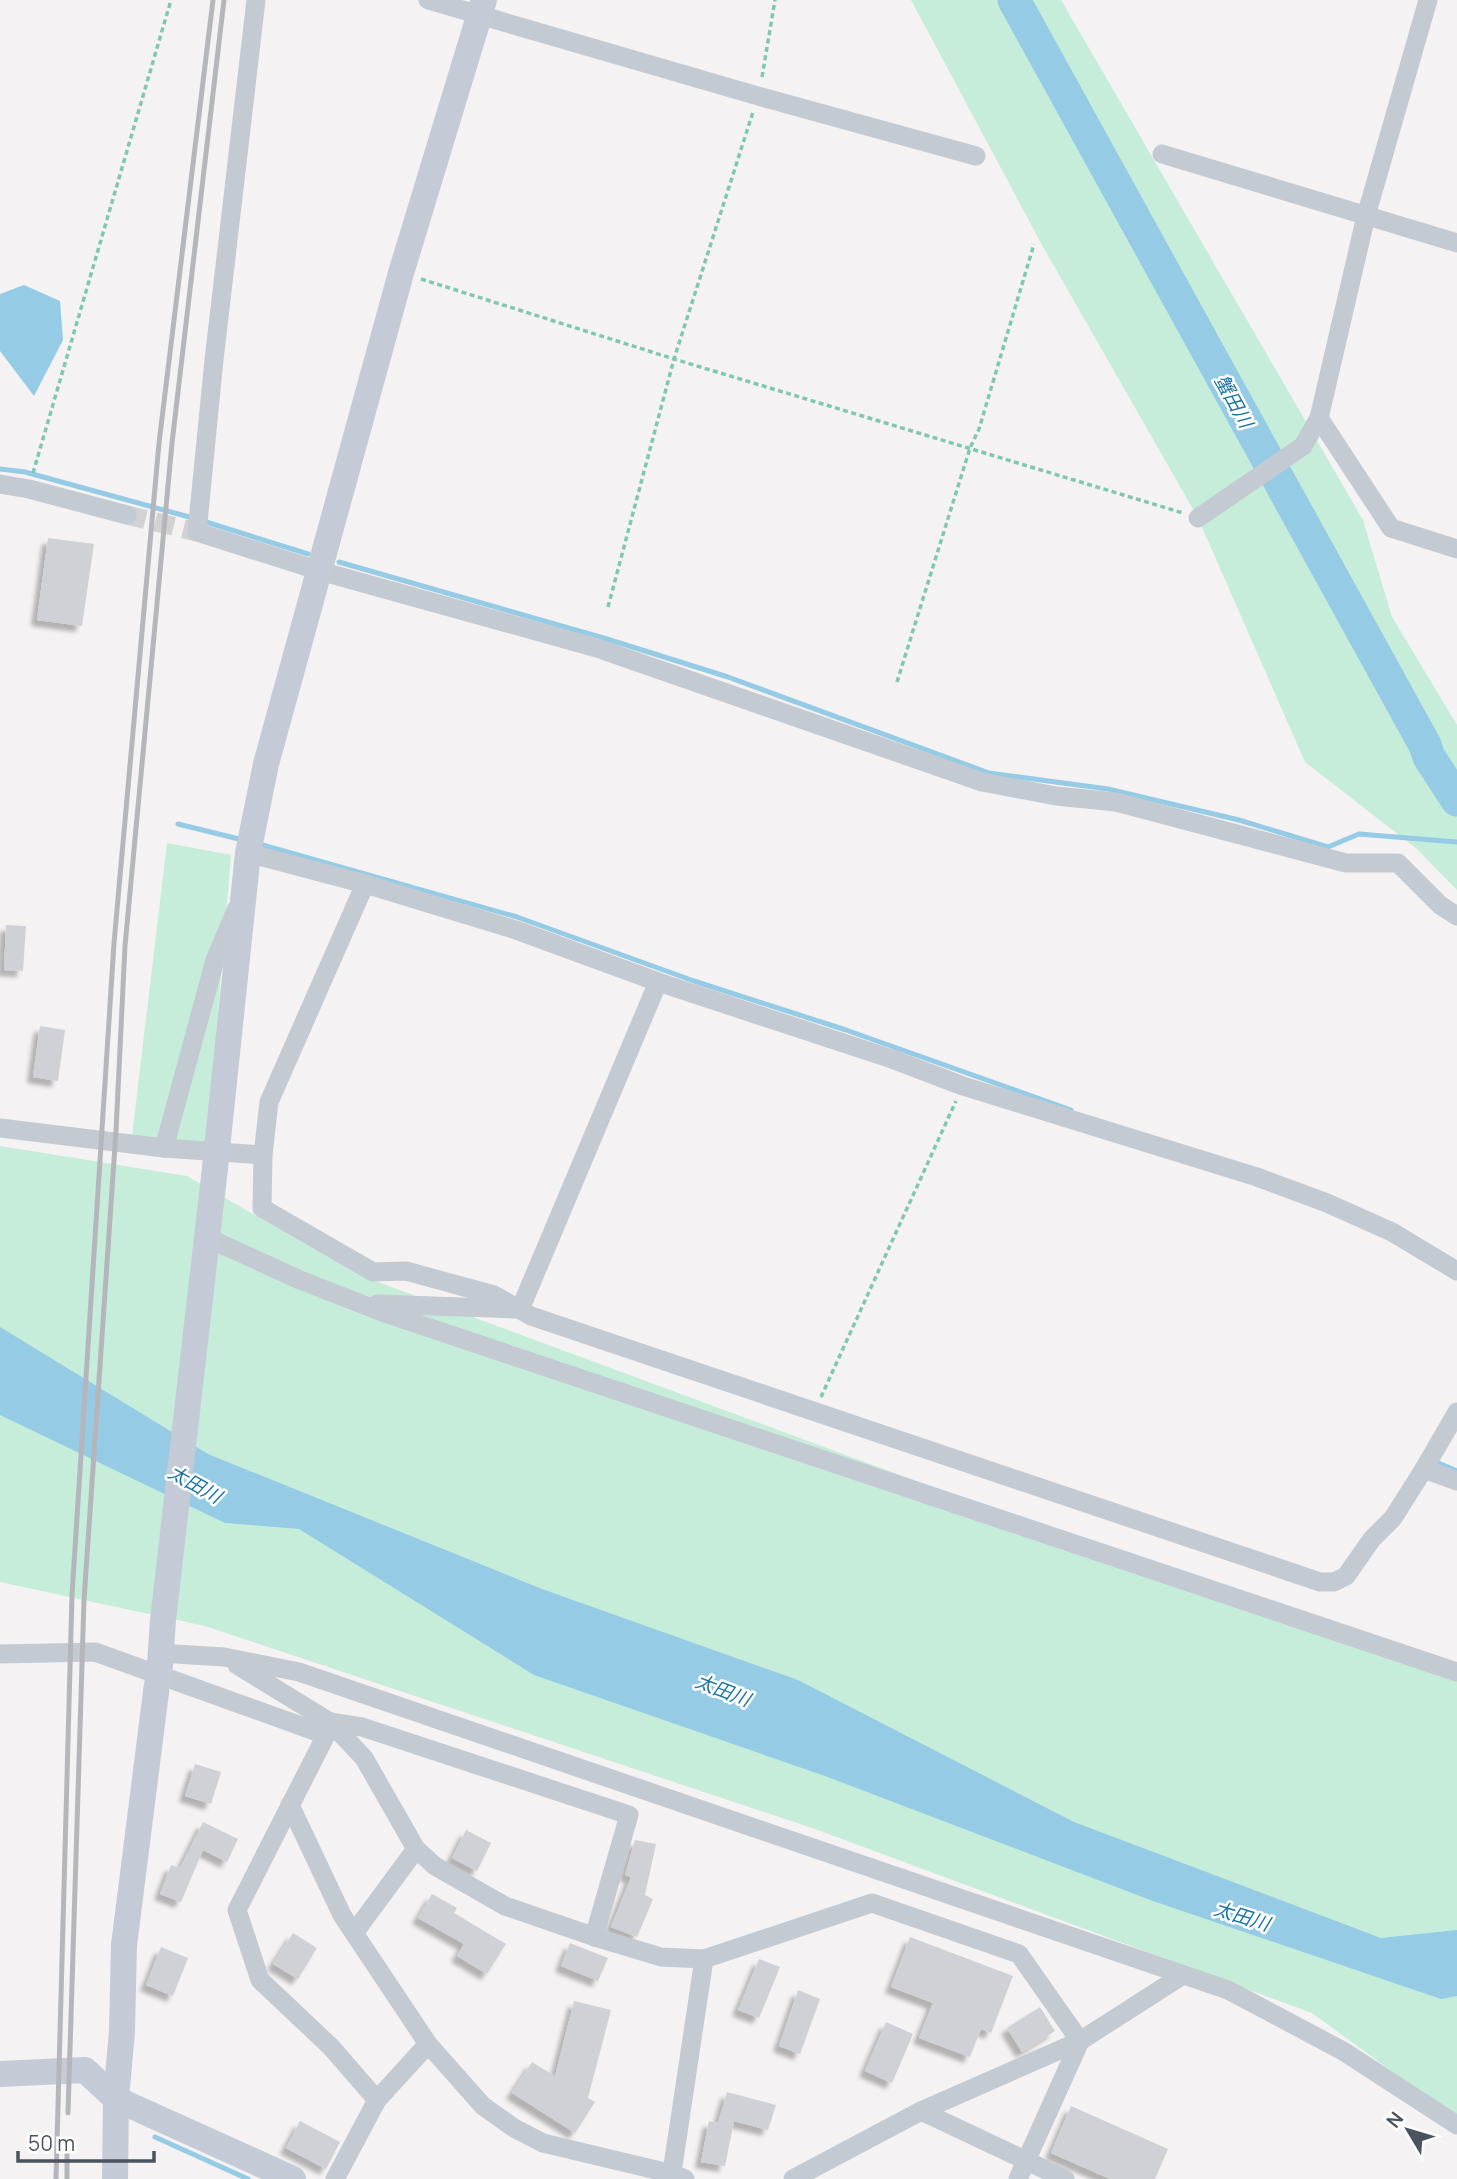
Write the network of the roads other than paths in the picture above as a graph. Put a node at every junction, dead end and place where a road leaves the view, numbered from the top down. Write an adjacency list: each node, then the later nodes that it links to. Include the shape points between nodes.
1 (256, 0): 14 (street, via 197,532)
2 (428, 0): 4 (street)
3 (1429, 0): 7 (street)
4 (482, 8): 6 (street, via 758,96); 14 (street, via 401,273)
5 (1162, 154): 7 (street)
6 (976, 156)
7 (1366, 216): 8 (street); 9 (street)
8 (1457, 243)
9 (1318, 418): 12 (street, via 1303,446); 13 (street, via 1391,528)
10 (0, 484): 11 (street)
11 (127, 515)
12 (1198, 518)
13 (1457, 549)
14 (320, 570): 15 (street, via 266,764); 18 (street, via 597,648 982,782 1116,802 1346,863 1398,863)
15 (248, 853): 16 (street); 17 (street)
16 (365, 884): 19 (street, via 516,930); 22 (street, via 269,1102)
17 (243, 900): 21 (street, via 215,960); 23 (street, bridge)
18 (1457, 916)
19 (658, 982): 24 (street, via 963,1086 1257,1177 1392,1232); 26 (street)
20 (0, 1128): 21 (street)
21 (164, 1148): 22 (street)
22 (263, 1155): 26 (street, via 262,1208 373,1272 406,1271 494,1295)
23 (208, 1241): 25 (street); 32 (street)
24 (1457, 1271)
25 (362, 1304): 26 (street); 33 (street)
26 (517, 1309): 28 (street, via 1320,1581 1334,1582 1346,1576 1372,1539 1394,1518)
27 (1457, 1412): 28 (street)
28 (1424, 1469): 29 (street)
29 (1457, 1481)
30 (0, 1654): 34 (street, via 95,1652)
31 (225, 1657): 32 (street); 34 (street); 40 (street, via 312,1676)
32 (160, 1659): 41 (street, bridge, via 124,1945)
33 (1457, 1672)
34 (328, 1729): 35 (street); 36 (street, via 364,1758); 38 (street, via 362,1727 629,1815)
35 (290, 1805): 37 (street); 47 (street, via 237,1910 260,1980 331,2047)
36 (416, 1849): 37 (street); 38 (street, via 435,1866 505,1906)
37 (354, 1933): 43 (street)
38 (594, 1937): 39 (street, via 662,1957)
39 (704, 1959): 42 (street, via 872,1903 1019,1954); 51 (street)
40 (1183, 1975): 42 (street); 49 (street, via 1268,2009)
41 (122, 2031): 44 (street); 46 (street)
42 (1080, 2041): 48 (street); 50 (street)
43 (428, 2044): 47 (street); 51 (street, via 483,2106 524,2133 543,2143)
44 (85, 2070): 45 (street); 46 (street)
45 (0, 2074)
46 (116, 2099): 52 (street); 53 (street)
47 (377, 2100): 54 (street)
48 (921, 2111): 50 (street); 55 (street)
49 (1457, 2125)
50 (1022, 2170): 56 (street)
51 (676, 2177)
52 (115, 2179)
53 (293, 2179)
54 (335, 2179)
55 (793, 2179)
56 (1065, 2179)

